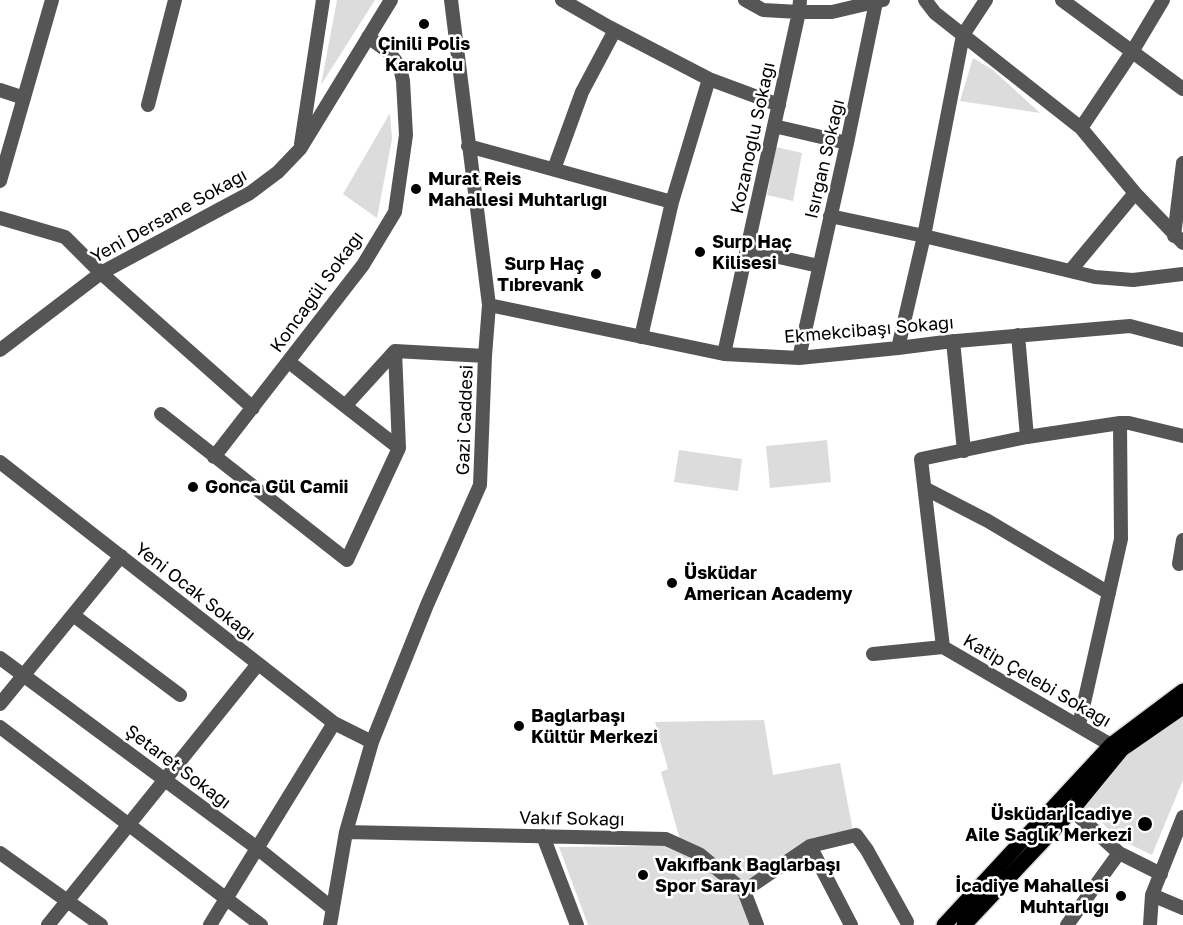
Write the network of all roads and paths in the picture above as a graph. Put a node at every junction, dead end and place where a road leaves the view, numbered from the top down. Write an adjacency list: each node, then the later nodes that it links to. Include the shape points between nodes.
1 (52, 0): 21 (street)
2 (175, 0): 22 (street)
3 (323, 0): 28 (street)
4 (391, 0): 16 (street, Yeni Dersane Sokağı)
5 (451, 0): 27 (street, Gazi Caddesi)
6 (562, 0): 14 (street)
7 (745, 0): 13 (street, via 763,10)
8 (925, 0): 15 (street)
9 (986, 0): 15 (street)
10 (1062, 0): 17 (street)
11 (1163, 0): 17 (street)
12 (880, 1): 13 (street, via 832,12); 26 (street, Isırgan Sokağı)
13 (800, 6): 23 (street, Kozanoğlu Sokağı)
14 (615, 30): 18 (street); 30 (street, via 582,92)
15 (963, 35): 25 (street); 36 (street)
16 (368, 37): 28 (street, Yeni Dersane Sokağı); 54 (street, Koncagül Sokağı, via 390,52 404,81 406,135 394,212 363,265)
17 (1132, 52): 19 (street); 25 (street)
18 (709, 79): 23 (street); 33 (street)
19 (1183, 89)
20 (0, 90): 21 (street)
21 (24, 98): 31 (street)
22 (148, 105)
23 (779, 105): 24 (street, Kozanoğlu Sokağı)
24 (774, 126): 26 (street); 38 (street, Kozanoğlu Sokağı)
25 (1081, 129): 32 (street)
26 (847, 143): 34 (street, Isırgan Sokağı)
27 (468, 147): 30 (street); 43 (street, Gazi Caddesi)
28 (300, 149): 41 (street, Yeni Dersane Sokağı, via 250,193)
29 (1183, 163): 37 (street)
30 (554, 170): 33 (street)
31 (0, 181)
32 (1135, 193): 37 (street); 40 (street)
33 (672, 202): 45 (street)
34 (830, 216): 36 (street); 39 (street, Isırgan Sokağı)
35 (0, 218): 41 (street, via 64,237)
36 (924, 236): 40 (street); 48 (street)
37 (1179, 239)
38 (747, 250): 39 (street); 51 (street, Kozanoğlu Sokağı)
39 (819, 266): 53 (street, Isırgan Sokağı)
40 (1071, 270): 42 (street, via 1133,280)
41 (101, 273): 49 (street, Yeni Dersane Sokağı); 56 (street)
42 (1183, 274)
43 (489, 305): 45 (street, Ekmekcibaşı Sokağı); 52 (street, Gazi Caddesi)
44 (1018, 335): 46 (street, Ekmekcibaşı Sokağı, via 1130,326); 47 (street, Ekmekcibaşı Sokağı); 60 (street)
45 (641, 337): 51 (street, Ekmekcibaşı Sokağı)
46 (1183, 340)
47 (954, 341): 48 (street, Ekmekcibaşı Sokağı); 62 (street)
48 (898, 348): 53 (street, Ekmekcibaşı Sokağı)
49 (0, 350)
50 (395, 351): 52 (street); 55 (street); 61 (street)
51 (724, 354): 53 (street, Ekmekcibaşı Sokağı)
52 (485, 356): 83 (street, Gazi Caddesi, via 480,485)
53 (799, 358)
54 (289, 362): 55 (street); 56 (street, Koncagül Sokağı)
55 (345, 406): 61 (street)
56 (253, 408): 63 (street, Koncagül Sokağı)
57 (161, 414): 63 (street)
58 (1120, 423): 59 (street); 60 (street); 69 (street, via 1120,539)
59 (1183, 436)
60 (1028, 437): 62 (street)
61 (399, 448): 63 (street, via 347,560)
62 (964, 451): 65 (street, Katip Çelebi Sokağı, via 921,459)
63 (214, 457)
64 (0, 462): 67 (street, Yeni Ocak Sokağı)
65 (926, 489): 69 (street); 71 (street, Katip Çelebi Sokağı)
66 (1183, 540): 68 (street)
67 (121, 556): 70 (street); 74 (street, Yeni Ocak Sokağı)
68 (1179, 564)
69 (1108, 593): 81 (street)
70 (73, 615): 75 (street); 77 (street)
71 (943, 647): 72 (street); 81 (street, Katip Çelebi Sokağı)
72 (873, 654)
73 (0, 658): 75 (street, Şetaret Sokağı)
74 (258, 664): 80 (street, Yeni Ocak Sokağı); 85 (street)
75 (23, 675): 78 (street); 85 (street, Şetaret Sokağı)
76 (1183, 691): 84 (main road)
77 (180, 695)
78 (0, 704)
79 (1183, 707): 84 (main road)
80 (334, 723): 83 (street, Yeni Ocak Sokağı); 92 (street)
81 (1079, 725): 84 (street, Katip Çelebi Sokağı)
82 (0, 727): 88 (street)
83 (372, 742): 89 (street, Gazi Caddesi)
84 (1116, 747): 86 (main road); 111 (main road)
85 (165, 780): 88 (street); 92 (street, Şetaret Sokağı)
86 (1072, 810): 93 (street); 112 (main road)
87 (1183, 817): 95 (street)
88 (129, 825): 98 (street); 99 (street)
89 (346, 832): 90 (street, Vakıf Sokağı); 100 (street, Gazi Caddesi)
90 (543, 836): 96 (street, Vakıf Sokağı, via 666,839 699,854); 108 (street)
91 (810, 846): 96 (street); 102 (street, via 856,835); 110 (street)
92 (256, 848): 98 (street); 100 (street, Şetaret Sokağı)
93 (1119, 852): 95 (street); 113 (street)
94 (0, 853): 99 (street)
95 (1161, 874): 97 (street)
96 (744, 891): 109 (street, Vakıf Sokağı)
97 (1152, 895): 101 (street); 114 (street)
98 (226, 898): 105 (street); 106 (street)
99 (68, 901): 103 (street); 104 (street)
100 (332, 908): 107 (street, Gazi Caddesi)
101 (1183, 908)
102 (907, 922)
103 (48, 925)
104 (101, 925)
105 (210, 925)
106 (261, 925)
107 (330, 925)
108 (577, 925)
109 (757, 925)
110 (851, 925)
111 (944, 925)
112 (964, 925)
113 (1066, 925)
114 (1150, 925)

